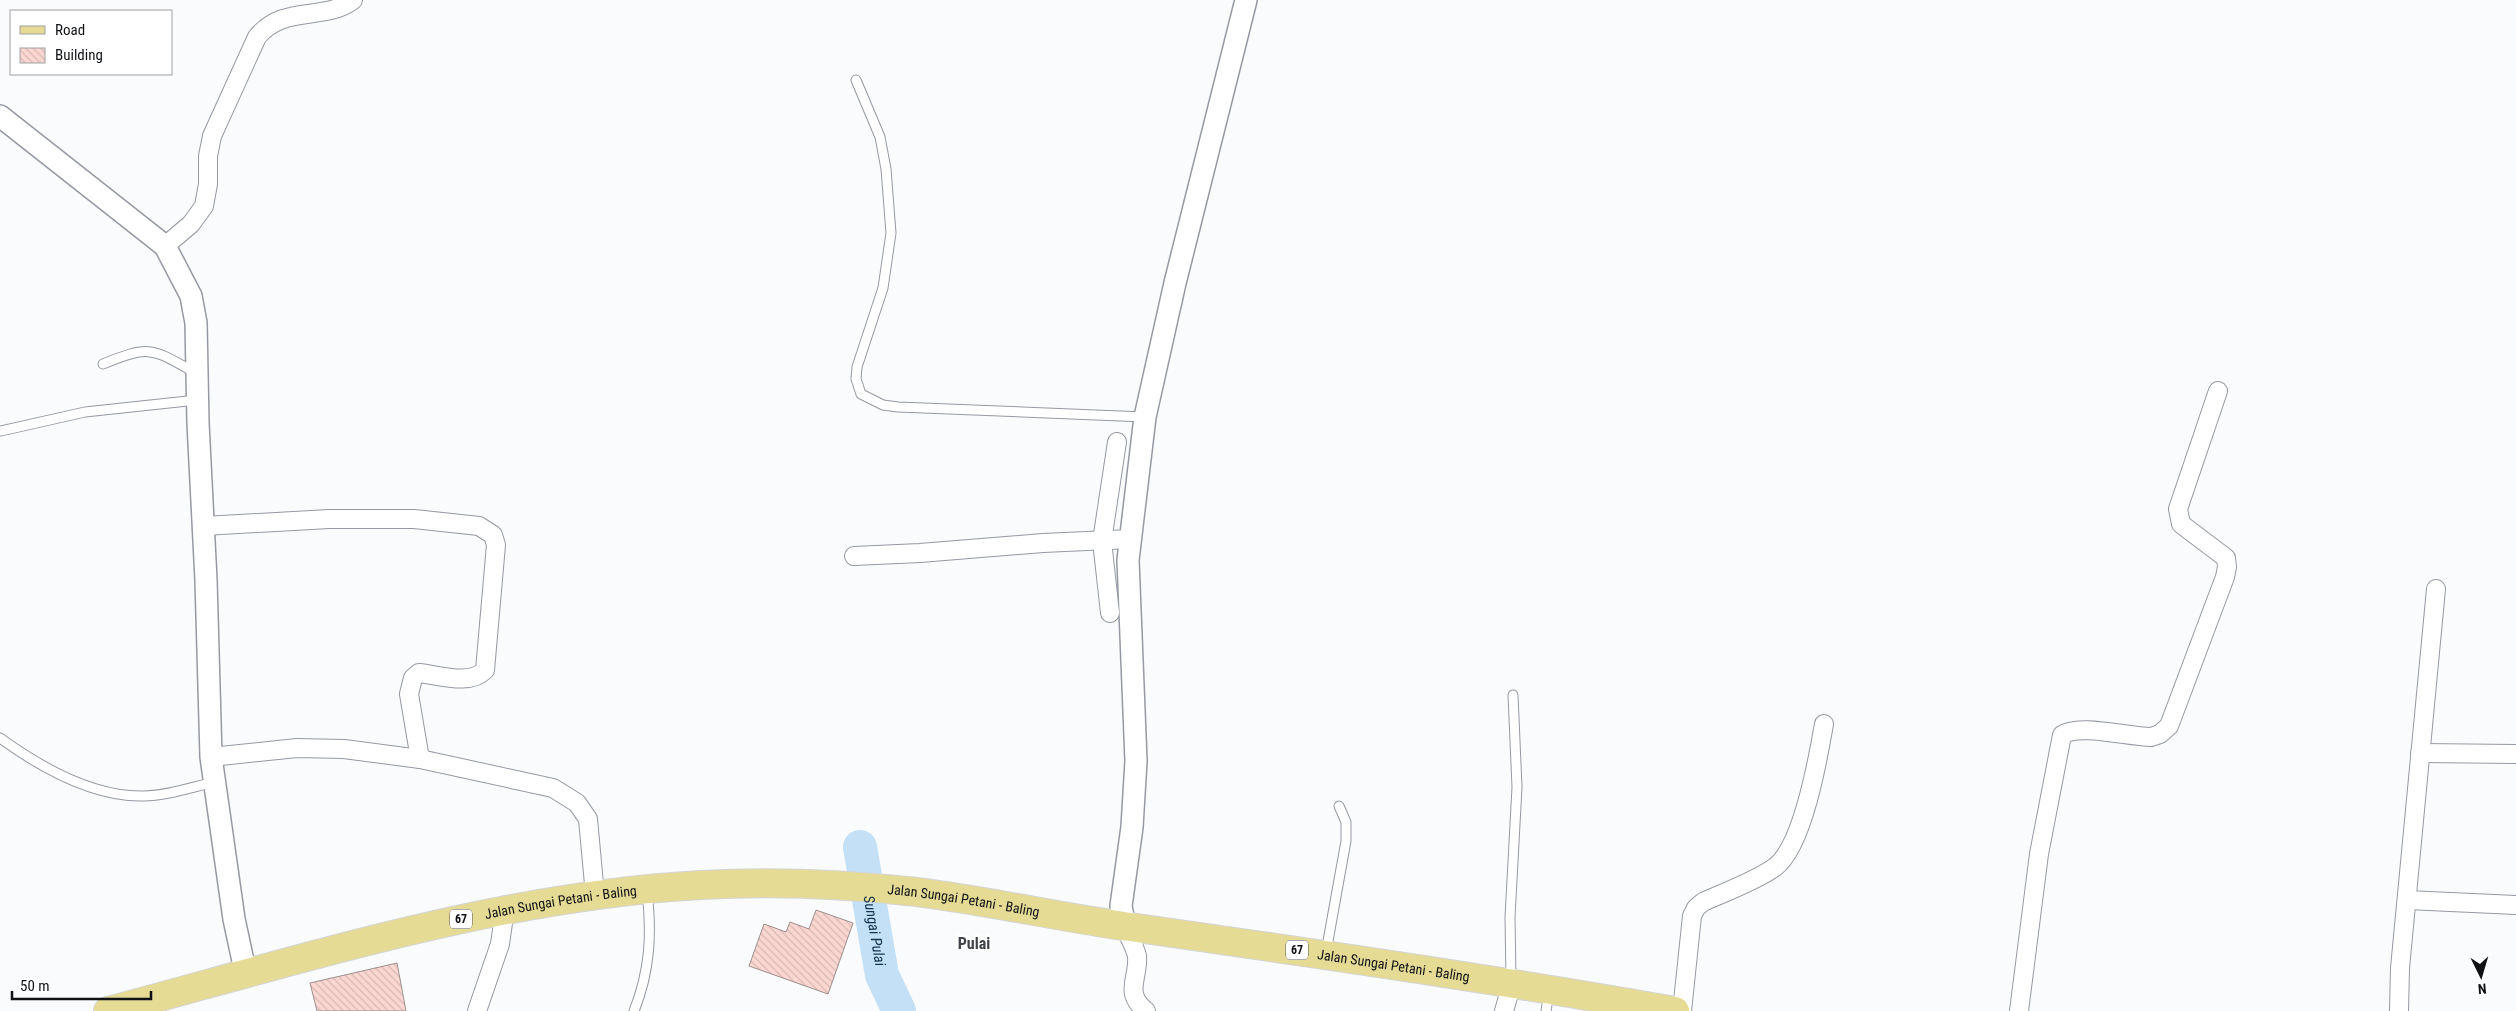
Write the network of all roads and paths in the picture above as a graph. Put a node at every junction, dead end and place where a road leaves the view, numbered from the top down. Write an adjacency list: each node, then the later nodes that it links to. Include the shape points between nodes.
1 (353, 0): 5 (street, via 328,10 284,18 264,29 257,37 211,141 204,206 191,224)
2 (1246, 0): 10 (street, via 1183,247)
3 (856, 80): 10 (lane, via 880,137 891,233 883,288 857,367 856,378 861,394 883,405 898,407)
4 (0, 116): 5 (street)
5 (165, 246): 7 (street, via 191,296 196,323)
6 (103, 364): 7 (lane, via 142,350 154,350)
7 (196, 373): 9 (street)
8 (2218, 391): 45 (street, via 2178,509 2181,524 2226,558 2225,577 2169,726 2151,737 2086,729 2068,730 2062,735 2039,854)
9 (197, 400): 11 (lane, via 85,412); 13 (street)
10 (1145, 416): 14 (street)
11 (1, 431)
12 (1118, 442): 15 (street)
13 (204, 526): 24 (street); 25 (street, via 329,519 414,519 479,526 493,535 496,545 485,670 479,677 470,679 419,673 412,678 409,694)
14 (1131, 539): 15 (street); 33 (street, via 1128,560 1136,761 1132,826 1121,906)
15 (1102, 541): 16 (street, via 1042,542); 18 (street)
16 (854, 556)
17 (2436, 589): 22 (street)
18 (1110, 613)
19 (1513, 696): 36 (lane, via 1516,787 1510,917)
20 (1824, 724): 44 (street, via 1818,762 1798,830 1787,855 1775,868 1703,902 1692,916)
21 (0, 738): 26 (lane, via 33,762 115,795 144,796)
22 (2420, 753): 23 (street); 30 (street)
23 (2516, 754)
24 (211, 758): 25 (street, via 297,748 344,749); 26 (street)
25 (420, 759): 29 (street, via 541,784 577,803 584,811 590,829)
26 (215, 782): 35 (street, via 234,919)
27 (1339, 806): 34 (lane, via 1346,822 1346,841)
28 (646, 889): 29 (main road, Jalan Sungai Petani - Baling / 67); 33 (main road, Jalan Sungai Petani - Baling / 67, via 760,882 822,884 918,892); 40 (lane, via 650,944 647,970)
29 (595, 895): 32 (main road, Jalan Sungai Petani - Baling / 67)
30 (2407, 900): 31 (street); 46 (street, via 2400,968)
31 (2516, 904)
32 (505, 909): 35 (main road, Jalan Sungai Petani - Baling / 67, via 365,942); 39 (street, via 500,944)
33 (1125, 927): 34 (main road, Jalan Sungai Petani - Baling / 67); 41 (street, via 1137,956 1133,992)
34 (1325, 954): 36 (main road, Jalan Sungai Petani - Baling / 67)
35 (246, 975): 38 (main road, Jalan Sungai Petani - Baling / 67)
36 (1512, 983): 37 (main road, Jalan Sungai Petani - Baling / 67); 42 (street)
37 (1547, 1000): 43 (main road, Jalan Sungai Petani - Baling / 67)
38 (108, 1011)
39 (477, 1011)
40 (634, 1011)
41 (1146, 1011)
42 (1504, 1011)
43 (1675, 1011)
44 (1682, 1011)
45 (2019, 1011)
46 (2400, 1011)

